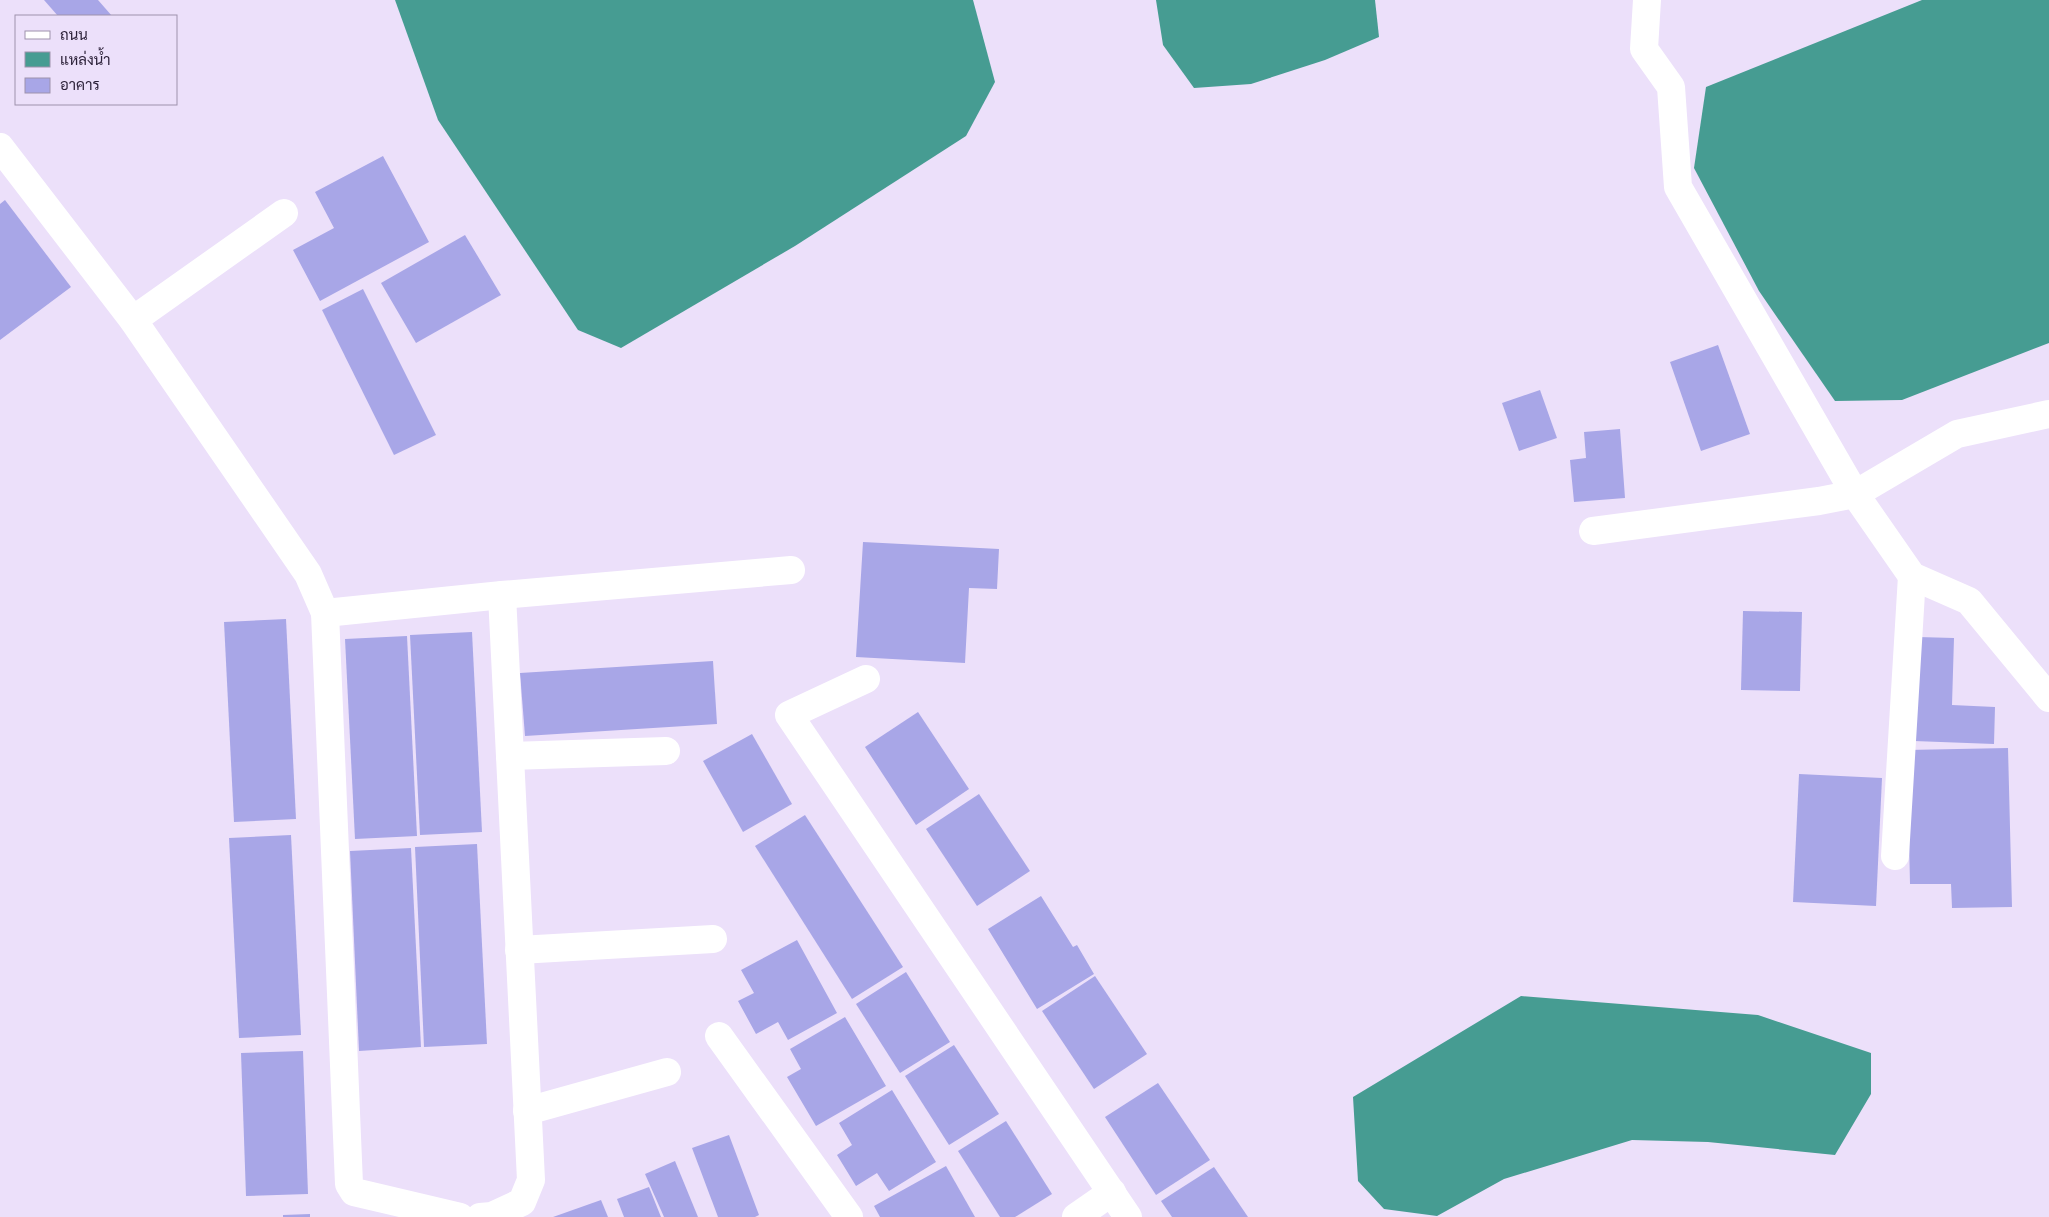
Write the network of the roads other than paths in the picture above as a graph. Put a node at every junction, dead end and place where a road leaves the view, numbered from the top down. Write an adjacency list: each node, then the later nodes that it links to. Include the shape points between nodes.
1 (1647, 0): 6 (street, via 1644,50 1672,87 1678,187)
2 (0, 147): 4 (street)
3 (284, 213): 4 (street)
4 (133, 320): 11 (street, via 308,574)
5 (2049, 414): 6 (street, via 1957,434)
6 (1855, 494): 7 (street); 9 (street)
7 (1593, 531)
8 (792, 570): 10 (street)
9 (1912, 576): 13 (street, via 1969,601); 16 (street)
10 (502, 595): 11 (street); 15 (street)
11 (326, 613): 23 (street, via 349,1184 354,1192)
12 (866, 679): 22 (street, via 789,715)
13 (2049, 698)
14 (666, 751): 15 (street)
15 (510, 756): 18 (street)
16 (1895, 856)
17 (713, 939): 18 (street)
18 (519, 950): 21 (street)
19 (719, 1036): 25 (street)
20 (667, 1072): 21 (street)
21 (527, 1110): 24 (street, via 531,1180 528,1191 522,1202 492,1216)
22 (1112, 1192): 26 (street); 27 (street)
23 (460, 1217)
24 (480, 1217)
25 (849, 1217)
26 (1076, 1217)
27 (1128, 1217)

